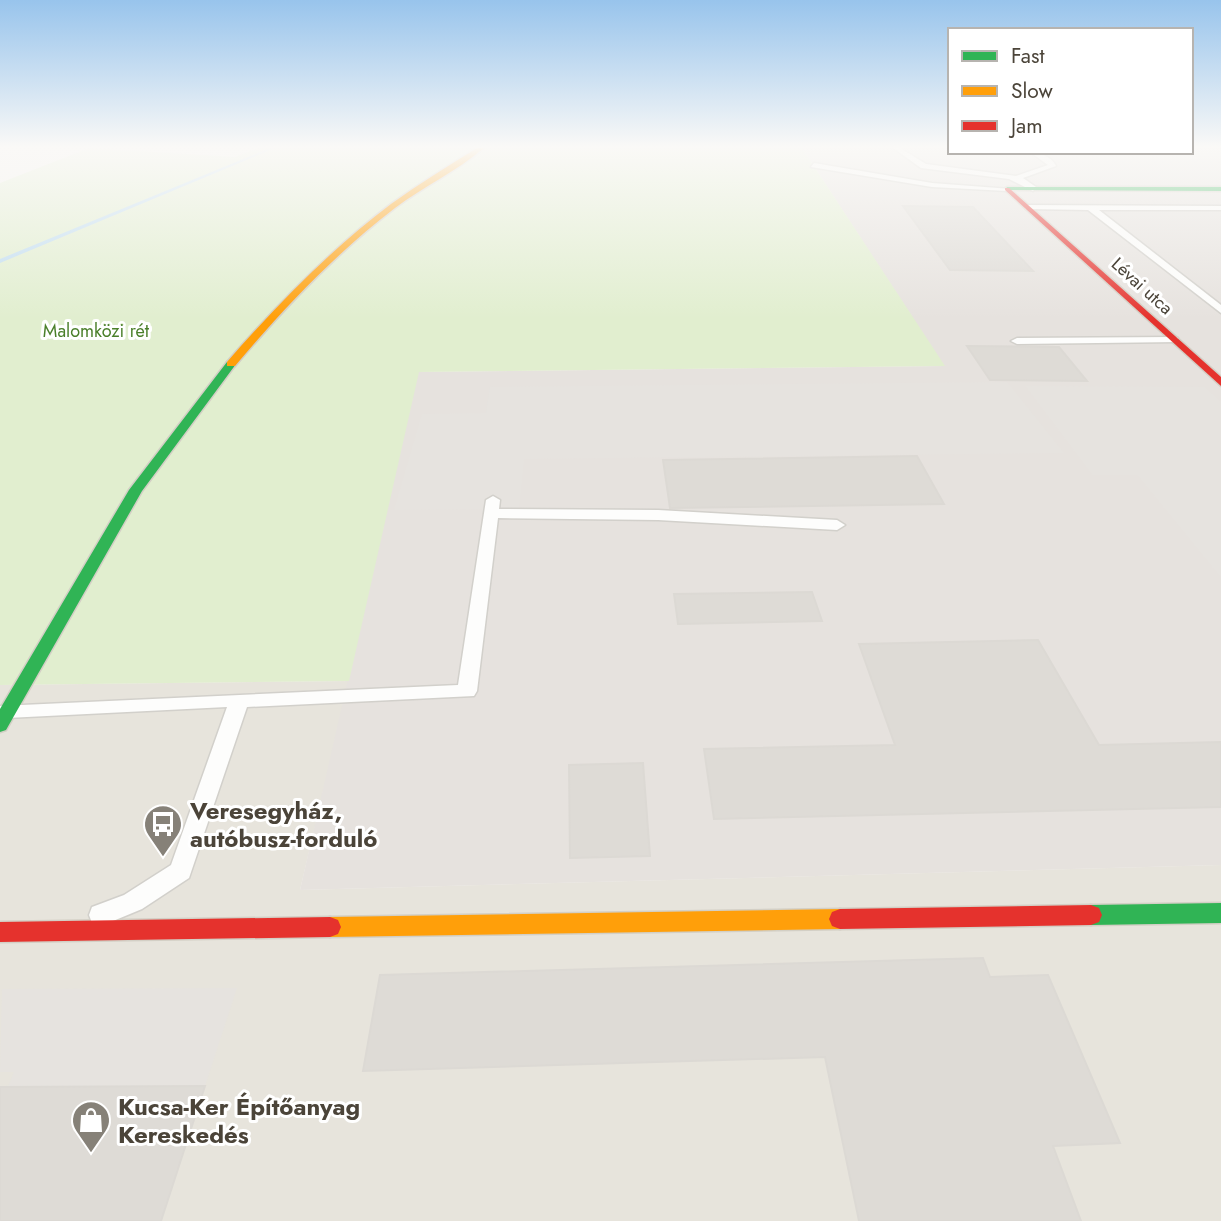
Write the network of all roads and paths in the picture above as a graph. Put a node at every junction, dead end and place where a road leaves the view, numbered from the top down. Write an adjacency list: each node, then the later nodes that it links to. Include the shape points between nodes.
1 (398, 205): 11 (street, via 366,227 281,305 233,360 136,490)
2 (1026, 207): 3 (lane); 6 (street, Lévai utca)
3 (1090, 208): 4 (lane); 5 (lane)
4 (1221, 208)
5 (1221, 310)
6 (1174, 340): 7 (lane); 8 (street, Lévai utca)
7 (1017, 341)
8 (1221, 383)
9 (837, 525): 10 (lane, via 492,507 467,691)
10 (239, 700): 11 (lane); 14 (lane, via 181,871 133,902)
11 (4, 718)
12 (1221, 913): 14 (street)
13 (0, 932): 14 (street)
14 (62, 932)

